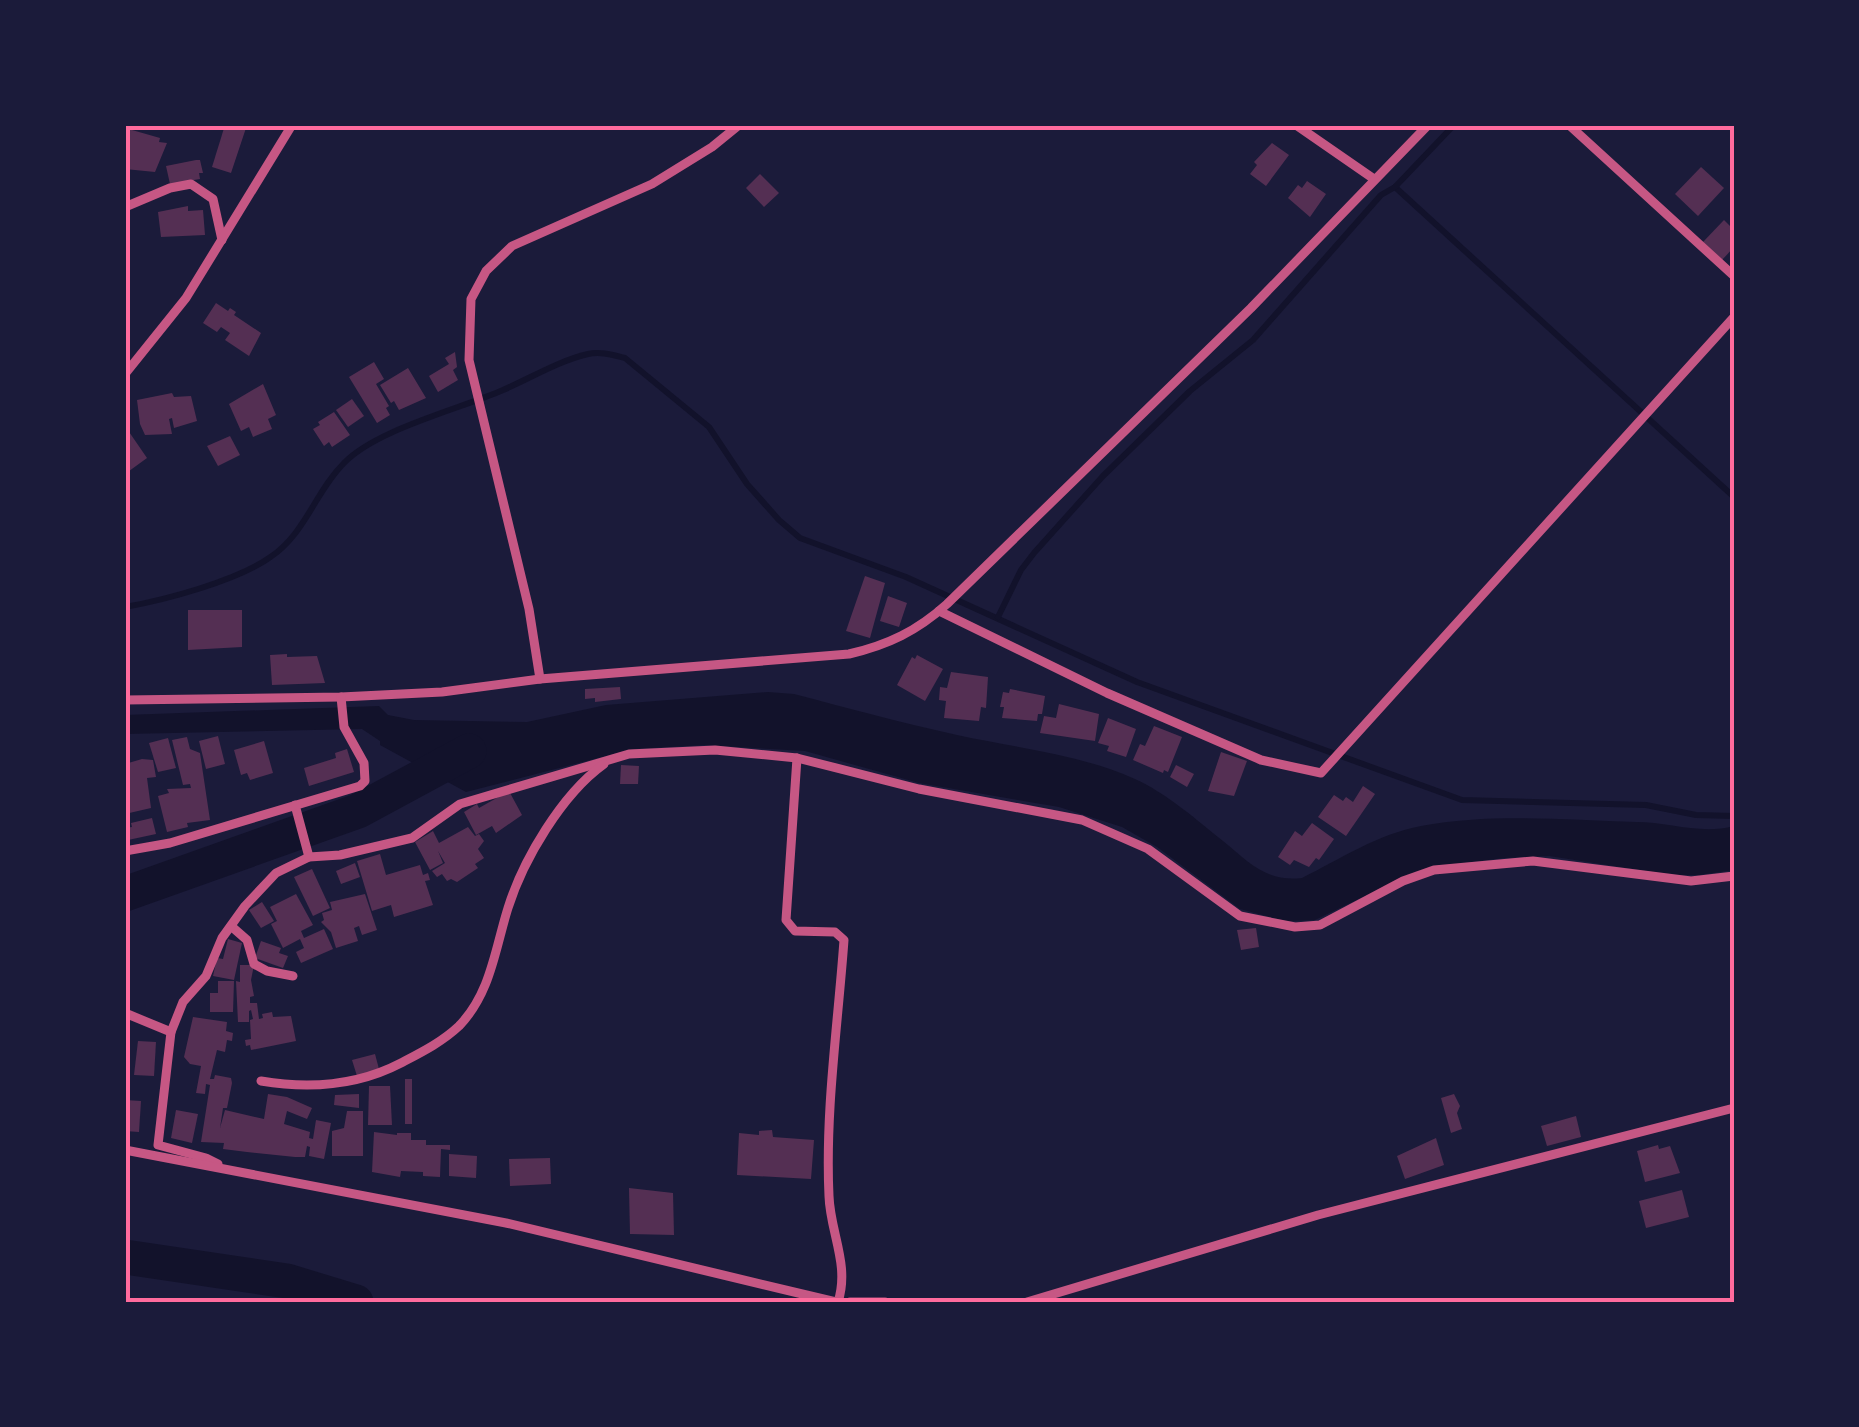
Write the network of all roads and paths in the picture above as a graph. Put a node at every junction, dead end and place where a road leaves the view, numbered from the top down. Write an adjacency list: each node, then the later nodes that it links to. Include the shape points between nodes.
1 (292, 125): 8 (street)
2 (739, 125): 13 (street, via 652,184 512,246 486,271 471,299 469,360)
3 (1296, 125): 6 (street)
4 (1428, 125): 6 (street)
5 (1569, 125): 9 (street)
6 (1374, 179): 12 (street)
7 (125, 207): 8 (street, via 190,184 214,199)
8 (222, 240): 11 (street)
9 (1734, 276)
10 (1734, 317): 12 (street, via 1321,773 1261,760 1107,694)
11 (125, 374)
12 (943, 607): 13 (street, via 909,634 849,654)
13 (540, 680): 14 (street)
14 (341, 697): 15 (street); 18 (street, via 344,727 364,763 365,781)
15 (125, 700)
16 (798, 758): 17 (street, via 715,750); 21 (street, via 1082,820 1148,849 1240,916 1270,924 1320,924 1434,870 1533,861 1692,881); 30 (street, via 786,920 795,932 835,932 844,940 828,1199 843,1287)
17 (610, 759): 20 (street, via 460,804 393,844); 26 (street, via 588,776 530,854 495,965 461,1024 387,1070 354,1080 318,1086)
18 (296, 809): 19 (street); 20 (street)
19 (125, 851)
20 (309, 853): 22 (street, via 276,873)
21 (1734, 876)
22 (231, 926): 23 (street, via 247,940 254,964); 25 (street)
23 (293, 976)
24 (125, 1013): 25 (street)
25 (171, 1032): 29 (street, via 158,1145)
26 (260, 1081)
27 (1734, 1108): 33 (street, via 1318,1214)
28 (125, 1150): 29 (street)
29 (224, 1168): 30 (street, via 506,1223)
30 (837, 1302)
31 (850, 1302): 32 (street)
32 (885, 1302)
33 (1027, 1302)

